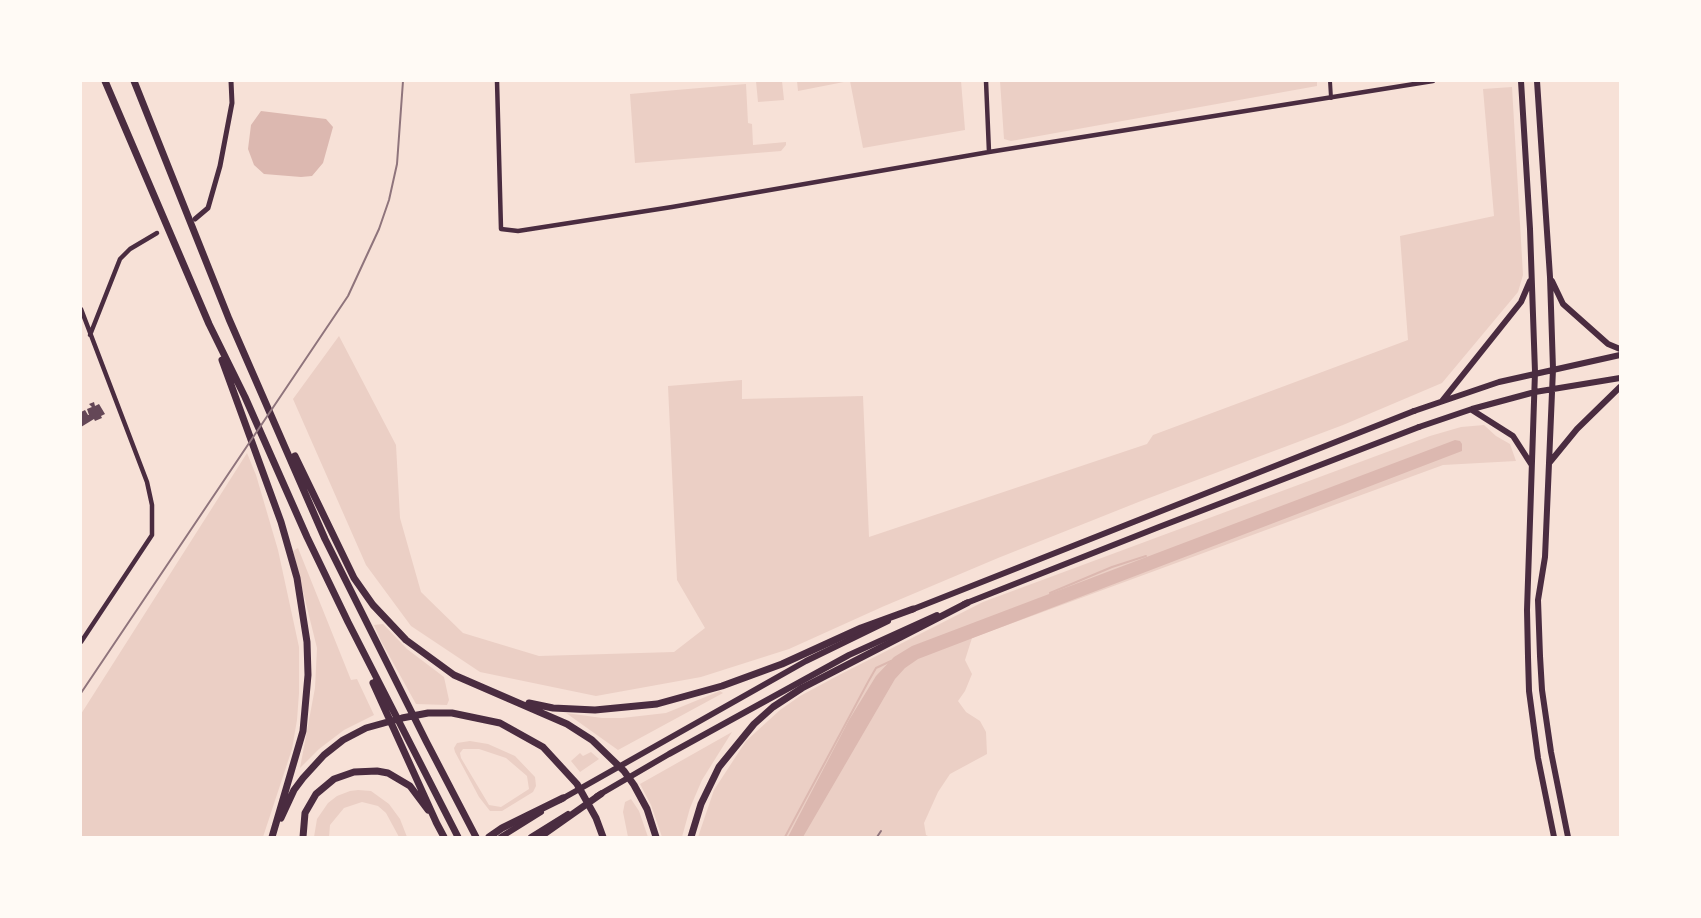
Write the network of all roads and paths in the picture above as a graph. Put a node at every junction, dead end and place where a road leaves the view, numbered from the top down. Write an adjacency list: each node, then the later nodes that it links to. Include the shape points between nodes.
1 (105, 81): 17 (highway)
2 (231, 81): 12 (main road, via 232,102 220,166 208,208)
3 (497, 81): 11 (street, via 501,229 518,231 672,207)
4 (986, 81): 11 (street)
5 (1330, 81): 10 (street)
6 (1433, 81): 10 (street)
7 (1521, 81): 15 (main road)
8 (1537, 81): 14 (main road)
9 (134, 82): 29 (highway, via 229,319)
10 (1331, 98): 11 (street)
11 (989, 152)
12 (195, 219)
13 (157, 233): 18 (street, via 120,259)
14 (1550, 277): 19 (main road, via 1563,304 1608,344); 21 (main road)
15 (1531, 278): 22 (main road); 27 (main road, via 1521,303)
16 (81, 309): 18 (street)
17 (209, 324): 36 (highway); 41 (highway, via 281,522 297,578 307,642 303,731)
18 (90, 335): 34 (street, via 147,482 152,535)
19 (1620, 349)
20 (1620, 355): 21 (main road)
21 (1553, 369): 22 (main road); 25 (main road)
22 (1535, 372): 26 (main road); 27 (main road)
23 (1620, 378): 25 (main road)
24 (1620, 387): 30 (main road, via 1577,429)
25 (1553, 388): 26 (main road); 30 (main road)
26 (1535, 392): 28 (main road); 31 (main road)
27 (1442, 401): 33 (main road)
28 (1472, 409): 31 (main road, via 1513,436); 32 (main road)
29 (284, 439): 35 (highway, via 354,578 373,605 406,640 454,675); 44 (highway, via 325,538)
30 (1550, 463): 53 (main road, via 1545,557 1538,600 1540,656 1551,752)
31 (1531, 464): 52 (main road, via 1529,691)
32 (967, 603): 37 (main road, via 849,655); 51 (highway, via 802,688 773,707 731,749 719,767)
33 (914, 609): 35 (highway, via 782,664 657,704 596,710 554,708); 38 (main road, via 806,661)
34 (81, 642)
35 (499, 695): 50 (highway, via 567,724 592,740 634,785)
36 (408, 748): 39 (highway); 43 (highway)
37 (601, 794): 47 (main road); 48 (highway)
38 (563, 798): 45 (highway); 46 (main road)
39 (437, 824): 40 (highway); 42 (highway, via 410,786 388,773 354,772 334,779 316,794 305,813)
40 (443, 834)
41 (272, 837): 49 (highway, via 294,790 313,766 344,740 366,728 415,715 452,712 500,723 543,747 577,784)
42 (303, 837)
43 (458, 837)
44 (476, 837)
45 (489, 837)
46 (501, 837)
47 (531, 837)
48 (540, 837)
49 (603, 837)
50 (656, 837)
51 (691, 837)
52 (1554, 837)
53 (1568, 837)

